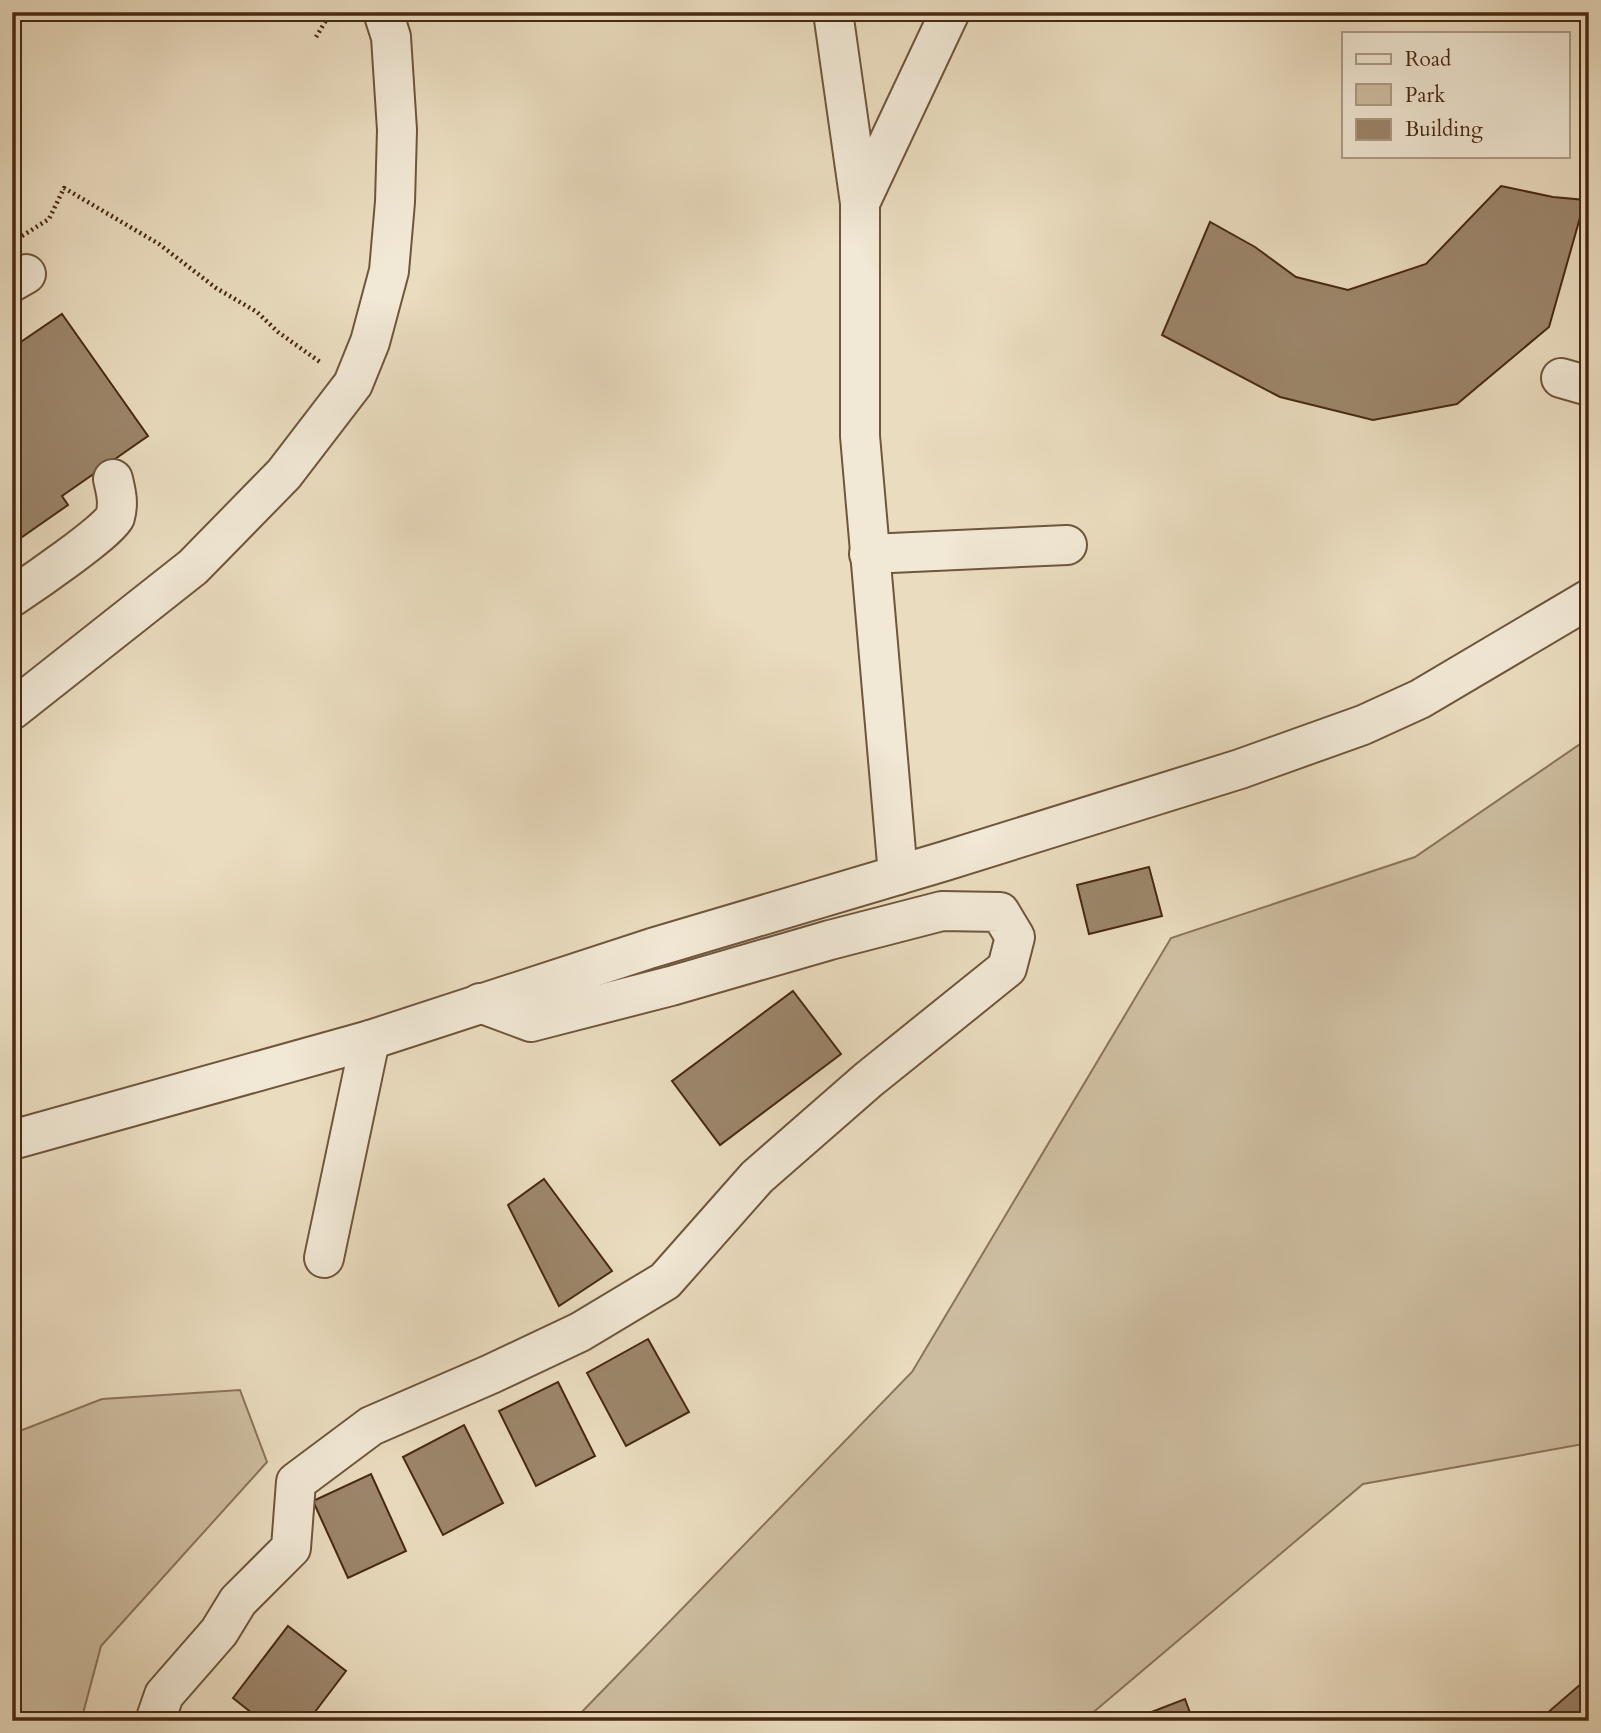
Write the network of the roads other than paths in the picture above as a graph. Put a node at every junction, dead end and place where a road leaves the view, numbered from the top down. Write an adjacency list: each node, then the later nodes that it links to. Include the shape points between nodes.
1 (383, 12): 10 (street, via 392,50 395,202 389,271 353,384 284,474 193,568)
2 (832, 12): 4 (street)
3 (950, 12): 4 (street)
4 (860, 203): 7 (street, via 860,436)
5 (113, 479): 8 (street, via 118,503 114,520)
6 (1067, 545): 7 (street)
7 (869, 554): 11 (street)
8 (12, 597)
9 (1589, 599): 11 (street, via 1420,699 1363,726)
10 (12, 710)
11 (898, 875): 12 (street)
12 (480, 1003): 13 (street); 16 (street, via 531,1021 942,911 1000,912 1015,937 1007,968 757,1177 666,1281 580,1332 371,1426 296,1482 291,1548 238,1601 219,1632 164,1695)
13 (370, 1040): 14 (street); 15 (street)
14 (12, 1140)
15 (324, 1258)
16 (155, 1721)

